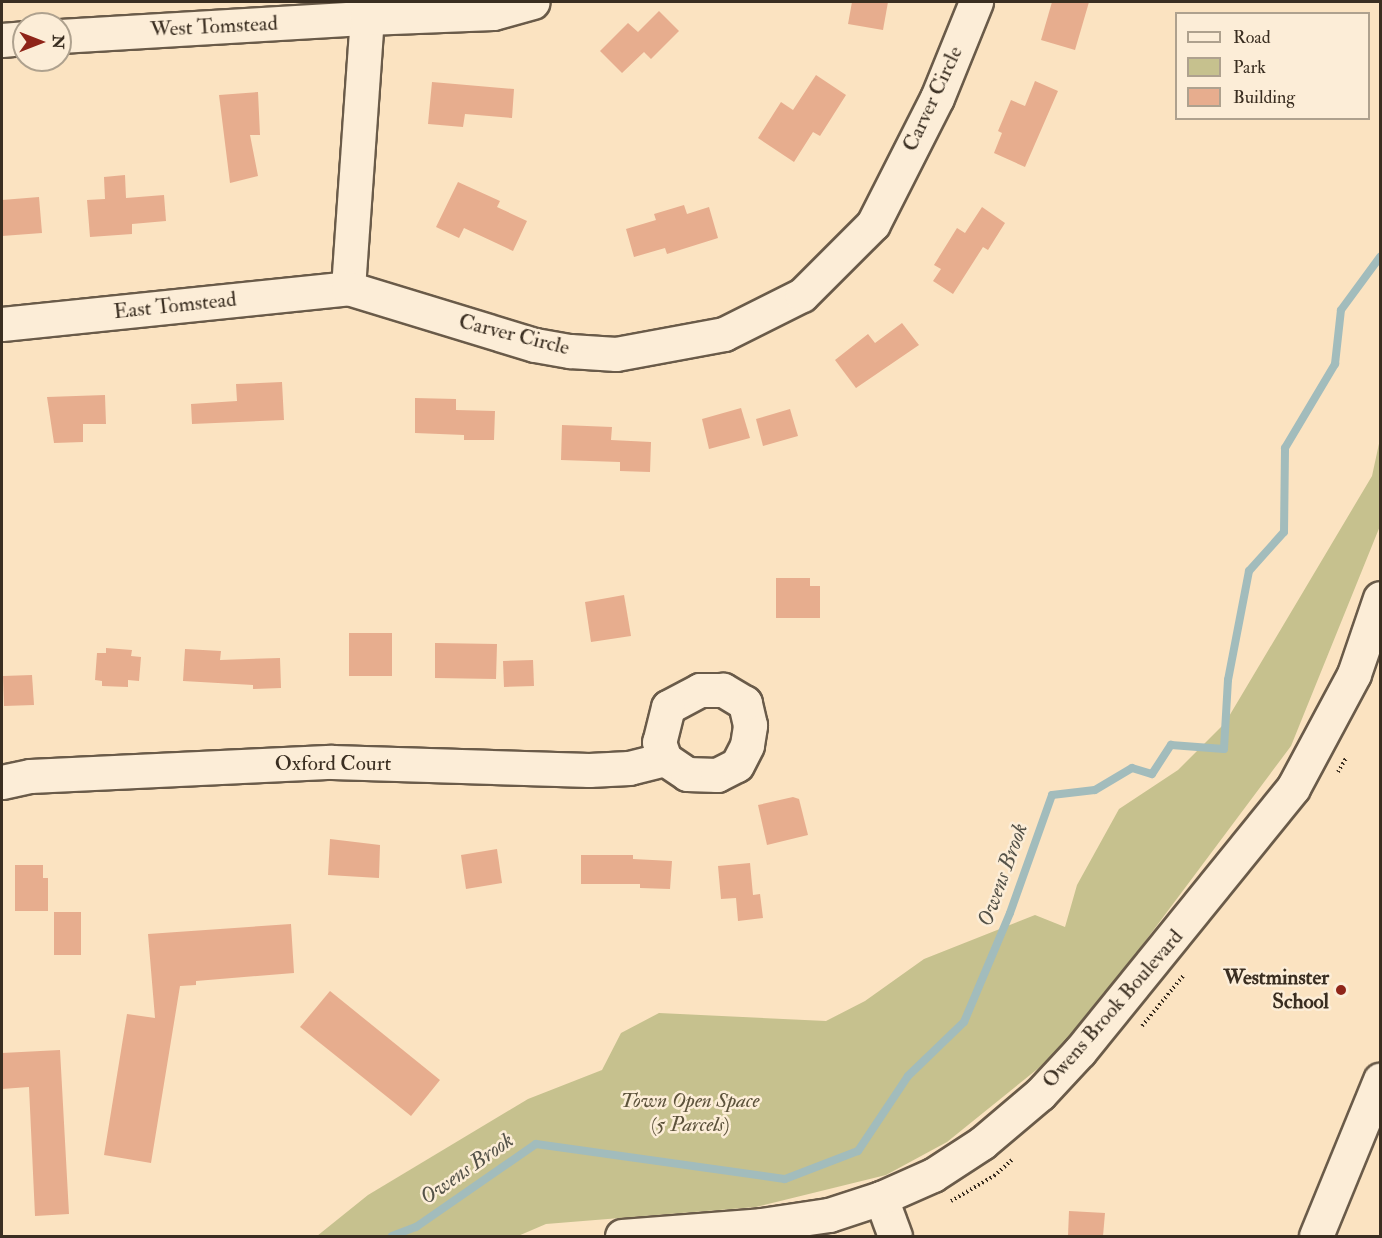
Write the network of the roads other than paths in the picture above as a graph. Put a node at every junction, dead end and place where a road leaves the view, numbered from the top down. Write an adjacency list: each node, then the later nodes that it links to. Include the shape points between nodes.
1 (532, 2): 3 (street, via 494,13)
2 (976, 2): 5 (street, Carver Circle, via 937,98 873,224 802,295 724,334 616,354 570,351 535,345)
3 (367, 18): 4 (street, West Tomstead); 5 (street)
4 (72, 35)
5 (348, 288): 6 (street, East Tomstead)
6 (2, 324)
7 (1380, 598): 11 (street, Owens Brook Boulevard, via 1353,674 1293,788 1080,1052 1040,1094 982,1143 933,1174)
8 (665, 759): 9 (street, Oxford Court, via 629,768 589,770 332,762 30,776)
9 (2, 782)
10 (1380, 1080): 14 (street)
11 (881, 1198): 12 (street, Owens Brook Boulevard, via 829,1215 761,1226); 13 (street)
12 (622, 1236)
13 (895, 1236)
14 (1316, 1236)

